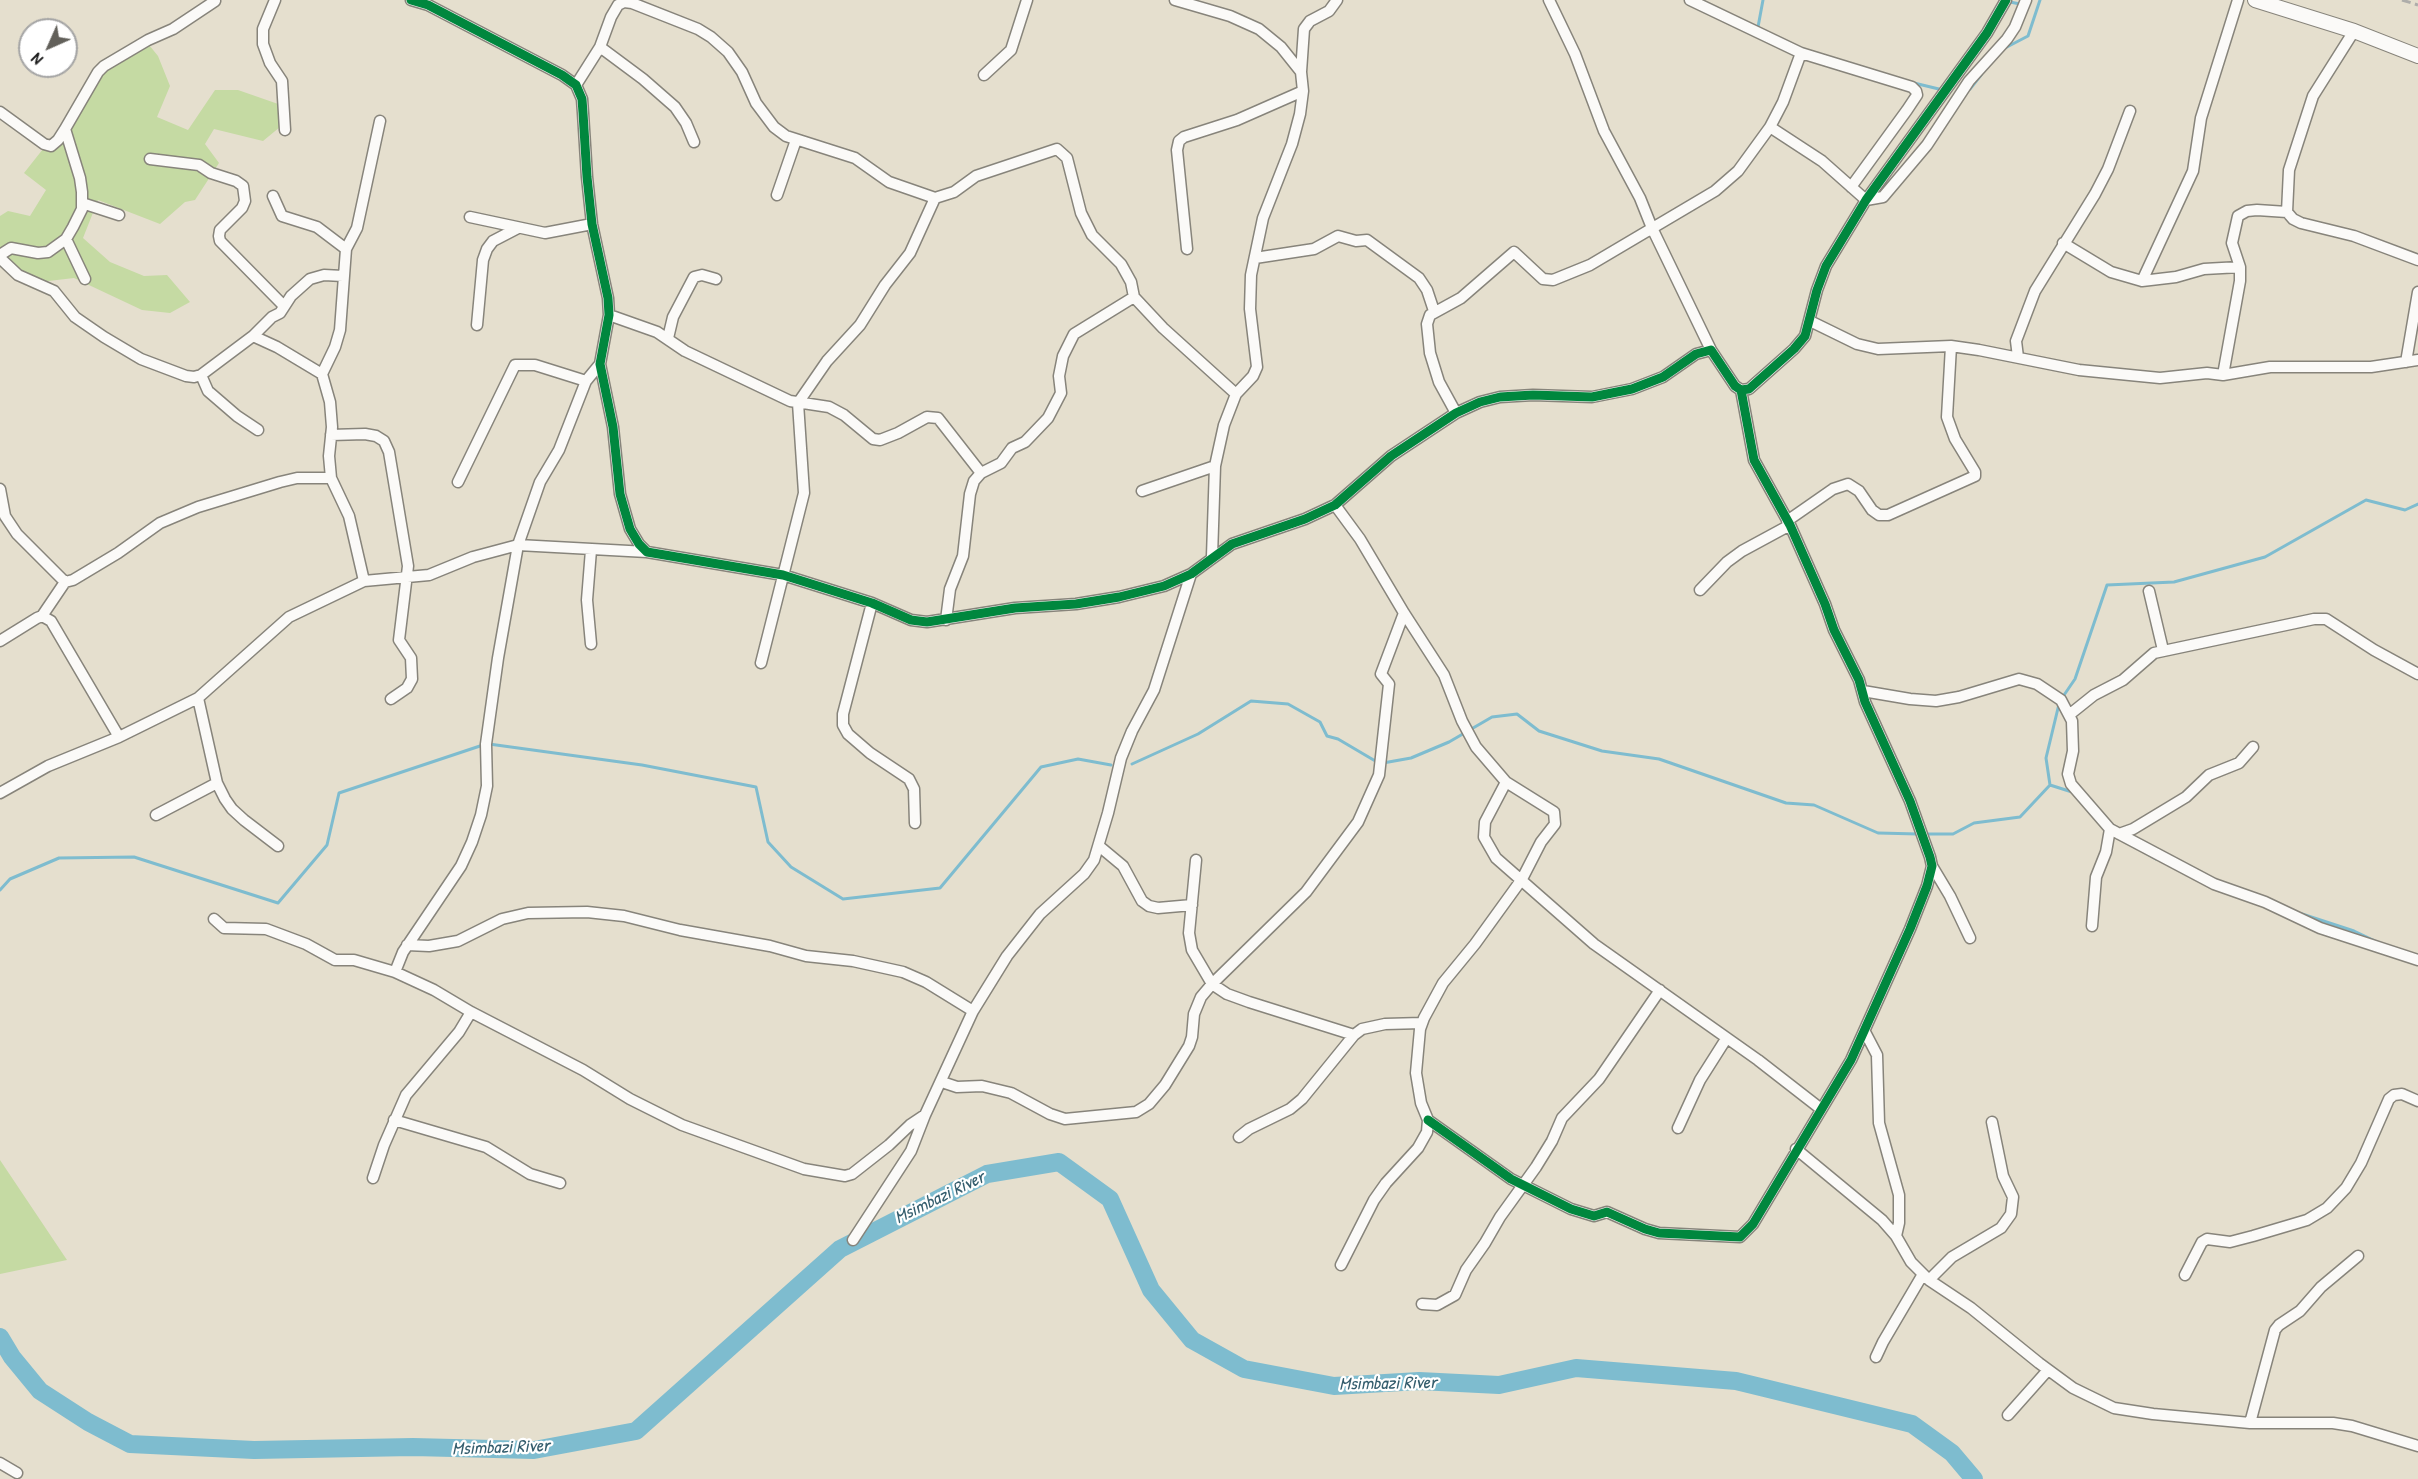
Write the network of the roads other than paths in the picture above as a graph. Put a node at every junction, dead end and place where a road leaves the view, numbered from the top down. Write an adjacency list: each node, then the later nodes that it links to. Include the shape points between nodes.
1 (217, 0): 26 (street, via 104,66)
2 (275, 0): 27 (street, via 263,28 264,44 282,81)
3 (411, 0): 13 (street)
4 (1027, 0): 19 (street, via 1011,50)
5 (1175, 0): 18 (street, via 1259,29 1281,47)
6 (1337, 0): 18 (street, via 1304,29)
7 (1549, 0): 42 (street, via 1575,54 1604,131 1641,198)
8 (1690, 0): 16 (street)
9 (2006, 0): 35 (street, via 1987,33)
10 (2026, 0): 35 (street, via 2007,39 1968,81 1927,145 1883,197)
11 (2238, 0): 54 (street, via 2201,118 2193,171)
12 (2255, 0): 14 (street)
13 (431, 2): 20 (street)
14 (2354, 31): 17 (street); 37 (street, via 2313,96 2289,170)
15 (600, 47): 20 (street); 28 (street, via 611,17 624,2 698,29 728,52 774,127); 29 (street, via 675,107)
16 (1800, 53): 25 (street); 31 (street, via 1917,91)
17 (2418, 56)
18 (1301, 72): 21 (street)
19 (984, 75)
20 (576, 85): 40 (street, via 582,99)
21 (1303, 92): 46 (street, via 1179,141); 48 (street, via 1292,144 1263,218)
22 (2130, 111): 44 (street, via 2108,169)
23 (0, 112): 26 (street, via 51,146)
24 (380, 121): 45 (street, via 361,216)
25 (1770, 127): 31 (street, via 1822,161); 42 (street, via 1738,171 1715,191)
26 (65, 129): 36 (street, via 80,178)
27 (285, 130)
28 (796, 140): 32 (street); 34 (street, via 855,158 889,182)
29 (694, 142)
30 (150, 159): 57 (street, via 199,165 243,186 245,201 220,230 220,242)
31 (1851, 187): 35 (street)
32 (777, 195)
33 (273, 196): 45 (street, via 282,216 317,227)
34 (935, 198): 56 (street, via 954,192 976,176 1057,149 1067,158 1081,213 1092,235 1121,264); 76 (street, via 910,253 860,325 827,361)
35 (1866, 200): 60 (street, via 1826,266)
36 (82, 202): 38 (street); 43 (street)
37 (2287, 212): 49 (street, via 2301,223 2354,236); 50 (street, via 2258,210 2238,216 2232,243)
38 (119, 215)
39 (470, 217): 41 (street)
40 (592, 224): 41 (street, via 544,232); 59 (street)
41 (518, 228): 61 (street, via 493,241 487,249)
42 (1652, 228): 58 (street, via 1590,265 1553,280 1543,279 1514,252 1461,298); 65 (street)
43 (66, 239): 47 (street, via 48,252 11,248); 52 (street)
44 (2063, 243): 54 (street, via 2111,272); 66 (street, via 2035,291 2016,341)
45 (346, 249): 51 (street)
46 (1187, 249)
47 (0, 257): 71 (street, via 18,275 54,291 82,323 141,359 186,376)
48 (1255, 258): 58 (street, via 1314,249 1338,236 1367,240 1419,278); 75 (street, via 1250,309 1257,367)
49 (2418, 260)
50 (2240, 267): 54 (street, via 2204,269); 72 (street)
51 (343, 276): 57 (street, via 310,279); 70 (street, via 340,330)
52 (85, 279)
53 (716, 279): 63 (street, via 694,277 673,317)
54 (2142, 281)
55 (2418, 292): 68 (street)
56 (1134, 297): 75 (street); 81 (street, via 1074,334 1063,356 1061,393 1048,418 1025,442 1012,448 1001,463)
57 (284, 306): 62 (street)
58 (1434, 311): 77 (street, via 1427,324 1430,353 1439,382)
59 (609, 315): 63 (street); 69 (street)
60 (1810, 321): 64 (street, via 1857,344 1878,349); 74 (street, via 1805,336 1794,349 1749,389)
61 (477, 325)
62 (253, 336): 70 (street); 71 (street)
63 (668, 338): 76 (street, via 685,351)
64 (1951, 346): 66 (street); 87 (street, via 1947,417 1975,476 1888,515 1872,510 1859,491 1848,484 1833,489)
65 (1711, 350): 74 (street); 77 (street, via 1696,354 1663,377 1632,389 1592,397 1500,397)
66 (2018, 357): 72 (street, via 2079,370 2160,378)
67 (2418, 360): 68 (street)
68 (2406, 362): 72 (street, via 2371,367 2270,367)
69 (600, 364): 73 (street); 90 (street, via 624,513)
70 (322, 374): 79 (street, via 330,402)
71 (201, 375): 78 (street, via 208,391)
72 (2223, 375)
73 (586, 381): 83 (street, via 535,365 515,365); 88 (street, via 559,450 540,482)
74 (1741, 390): 87 (street, via 1754,460)
75 (1236, 394): 80 (street)
76 (798, 403): 81 (street, via 829,407 880,440 927,417 938,418); 93 (street, via 804,492)
77 (1456, 412): 86 (street, via 1390,456)
78 (258, 430)
79 (332, 435): 82 (street); 94 (street, via 376,436 387,446 406,550)
80 (1215, 466): 85 (street); 91 (street)
81 (981, 473): 102 (street, via 970,494 963,556 950,589)
82 (331, 478): 95 (street, via 349,516); 96 (street, via 297,478 198,507 160,523 118,553)
83 (458, 482)
84 (0, 489): 96 (street, via 5,516 17,534)
85 (1142, 491)
86 (1335, 505): 91 (street, via 1232,544); 100 (street)
87 (1788, 523): 97 (street, via 1727,562); 108 (street)
88 (518, 545): 89 (street); 94 (street, via 473,557 429,575); 129 (street, via 486,744 487,786 481,815 466,857)
89 (591, 550): 90 (street); 104 (street, via 587,600)
90 (647, 552): 93 (street)
91 (1212, 556): 92 (street)
92 (1191, 574): 102 (street, via 1164,586 1119,597); 121 (street, via 1154,690 1121,758)
93 (783, 575): 99 (street); 106 (street)
94 (406, 578): 95 (street); 110 (street, via 399,640 411,658 412,679 407,688)
95 (364, 581): 109 (street, via 289,617)
96 (65, 582): 101 (street)
97 (1700, 590)
98 (2149, 591): 105 (street)
99 (872, 603): 102 (street, via 917,621); 118 (street, via 843,725 870,753 909,778 914,789)
100 (1404, 613): 114 (street, via 1444,675 1476,747); 132 (street, via 1381,674 1389,684 1379,775 1358,822 1318,879)
101 (42, 616): 103 (street); 112 (street, via 51,621)
102 (946, 620)
103 (0, 641)
104 (591, 644)
105 (2163, 650): 107 (street, via 2326,619); 111 (street)
106 (760, 663)
107 (2418, 674)
108 (1863, 691): 111 (street, via 1936,700 2019,679 2037,684 2061,700); 123 (street, via 1910,801)
109 (198, 698): 112 (street); 115 (street)
110 (391, 699)
111 (2069, 715): 119 (street, via 2073,729 2068,766 2071,784)
112 (118, 737): 116 (street, via 48,766)
113 (2253, 747): 119 (street, via 2239,763 2209,775 2186,797 2133,829)
114 (1506, 782): 124 (street, via 1485,822 1484,837 1496,858); 124 (street, via 1554,812 1555,824)
115 (217, 783): 117 (street); 120 (street, via 232,809)
116 (0, 793)
117 (156, 815)
118 (915, 823)
119 (2114, 831): 127 (street, via 2096,877); 130 (street, via 2214,884 2320,928)
120 (278, 846)
121 (1099, 846): 125 (street, via 1123,866 1142,901 1149,906); 134 (street, via 1084,874 1040,914 1007,956)
122 (1196, 860): 125 (street)
123 (1932, 866): 128 (street); 137 (street)
124 (1522, 879): 133 (street, via 1594,944); 136 (street, via 1443,983)
125 (1192, 905): 132 (street, via 1192,950)
126 (214, 919): 131 (street, via 224,928 266,929 335,960 354,960)
127 (2092, 926)
128 (1971, 938)
129 (407, 945): 131 (street); 134 (street, via 458,941 501,919 528,913 616,915 806,956 903,972)
130 (2418, 960)
131 (395, 972): 135 (street)
132 (1212, 984): 138 (street, via 1227,994); 140 (street, via 1194,1014 1189,1046 1165,1085 1142,1110 1065,1119 1011,1093)
133 (1660, 990): 139 (street); 152 (street, via 1599,1079 1562,1118)
134 (973, 1011): 140 (street)
135 (471, 1012): 143 (street, via 682,1125 804,1169 852,1174); 144 (street, via 459,1032 411,1087)
136 (1422, 1023): 138 (street, via 1367,1027); 145 (street, via 1416,1072)
137 (1865, 1032): 142 (street); 153 (street, via 1877,1055 1879,1123 1899,1195)
138 (1354, 1035): 148 (street, via 1302,1099)
139 (1726, 1039): 142 (street); 147 (street, via 1700,1080)
140 (942, 1082): 143 (street)
141 (2418, 1101): 157 (street, via 2402,1094 2389,1099 2361,1163 2346,1188 2326,1208 2307,1220 2230,1242 2207,1239)
142 (1821, 1109): 149 (street)
143 (925, 1115): 154 (street, via 911,1151)
144 (394, 1120): 150 (street); 151 (street, via 486,1147 530,1174)
145 (1428, 1120): 152 (street); 156 (street, via 1424,1140 1381,1190)
146 (1992, 1122): 158 (street, via 2003,1176 2013,1197 2011,1214 2001,1228)
147 (1678, 1128)
148 (1239, 1137)
149 (1797, 1149): 152 (street, via 1753,1224 1740,1237 1659,1233 1607,1212 1594,1216 1571,1209); 153 (street, via 1862,1201)
150 (373, 1178)
151 (560, 1183)
152 (1524, 1186): 159 (street, via 1466,1269 1455,1295 1437,1305)
153 (1896, 1236): 158 (street, via 1911,1262)
154 (853, 1240)
155 (2358, 1256): 163 (street, via 2275,1330)
156 (1341, 1265)
157 (2185, 1275)
158 (1926, 1277): 160 (street); 161 (street)
159 (1422, 1304)
160 (1876, 1357)
161 (2048, 1370): 162 (street); 163 (street, via 2073,1388 2114,1408)
162 (2008, 1415)
163 (2250, 1423): 164 (street, via 2333,1423)
164 (2418, 1446)
165 (0, 1463): 166 (street)
166 (17, 1473)

